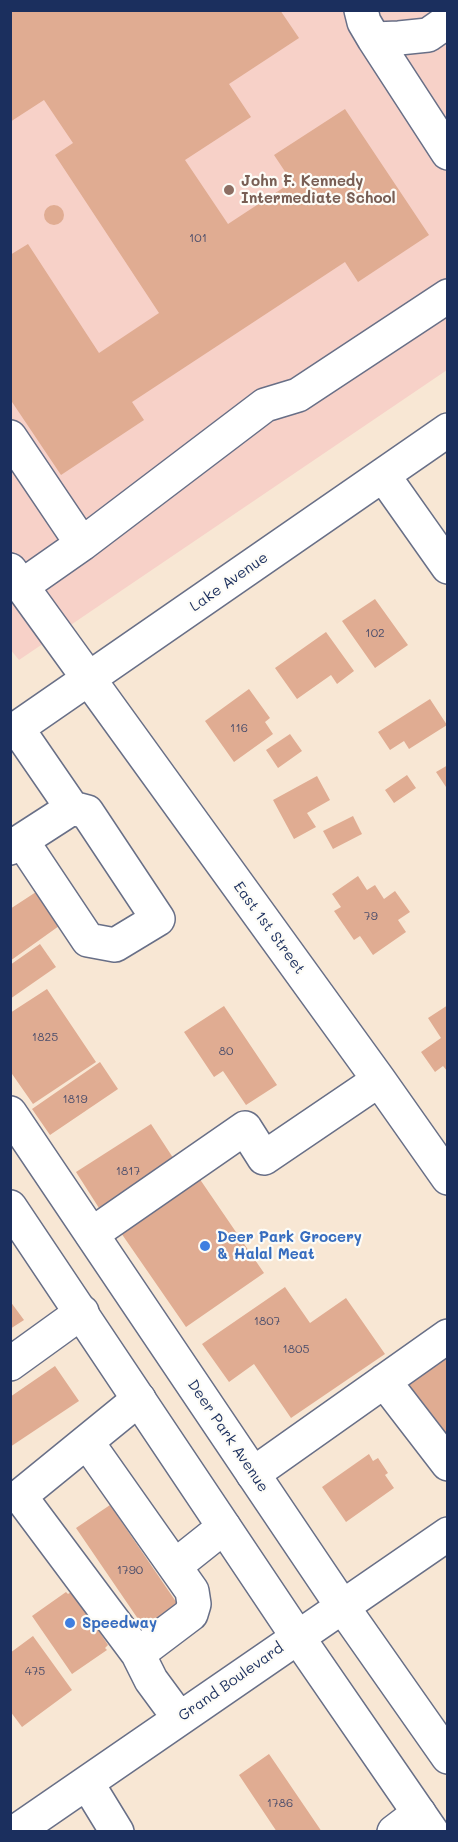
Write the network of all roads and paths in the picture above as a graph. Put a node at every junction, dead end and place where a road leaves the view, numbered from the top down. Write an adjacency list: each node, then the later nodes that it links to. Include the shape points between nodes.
1 (447, 21): 2 (street, via 428,35 399,38)
2 (367, 25): 3 (street)
3 (447, 153)
4 (447, 296): 8 (street, via 298,395 265,405)
5 (447, 430): 7 (street, Lake Avenue)
6 (10, 437): 8 (street)
7 (383, 475): 9 (street); 11 (street, Lake Avenue)
8 (82, 544): 10 (street)
9 (447, 567)
10 (16, 578): 11 (street, East 1st Street)
11 (90, 679): 12 (street, Lake Avenue); 15 (street, East 1st Street)
12 (14, 730): 13 (street)
13 (72, 808): 14 (street); 14 (street, via 87,812 158,919 115,945 88,940)
14 (16, 845)
15 (379, 1080): 17 (street, East 1st Street); 19 (street, via 264,1158 245,1128)
16 (10, 1113): 19 (street, Deer Park Avenue)
17 (447, 1178)
18 (10, 1208): 20 (street)
19 (92, 1234): 27 (street, Deer Park Avenue)
20 (81, 1312): 22 (street); 24 (street)
21 (447, 1336): 23 (street)
22 (10, 1364)
23 (384, 1381): 26 (street); 27 (street)
24 (139, 1399): 25 (street); 28 (street)
25 (87, 1442): 30 (street); 33 (street, via 21,1496)
26 (447, 1464)
27 (253, 1474): 31 (street, Deer Park Avenue)
28 (224, 1527): 30 (street); 32 (street)
29 (447, 1534): 31 (street, Grand Boulevard)
30 (175, 1566): 33 (street, via 192,1591 191,1614)
31 (342, 1606): 32 (street, Grand Boulevard); 35 (street, Deer Park Avenue)
32 (297, 1636): 34 (street, Grand Boulevard); 38 (street)
33 (138, 1654): 34 (street)
34 (179, 1718): 36 (street, Grand Boulevard)
35 (447, 1757)
36 (87, 1783): 39 (street, Grand Boulevard); 40 (street)
37 (10, 1825): 39 (street)
38 (415, 1825)
39 (15, 1832)
40 (117, 1832)

